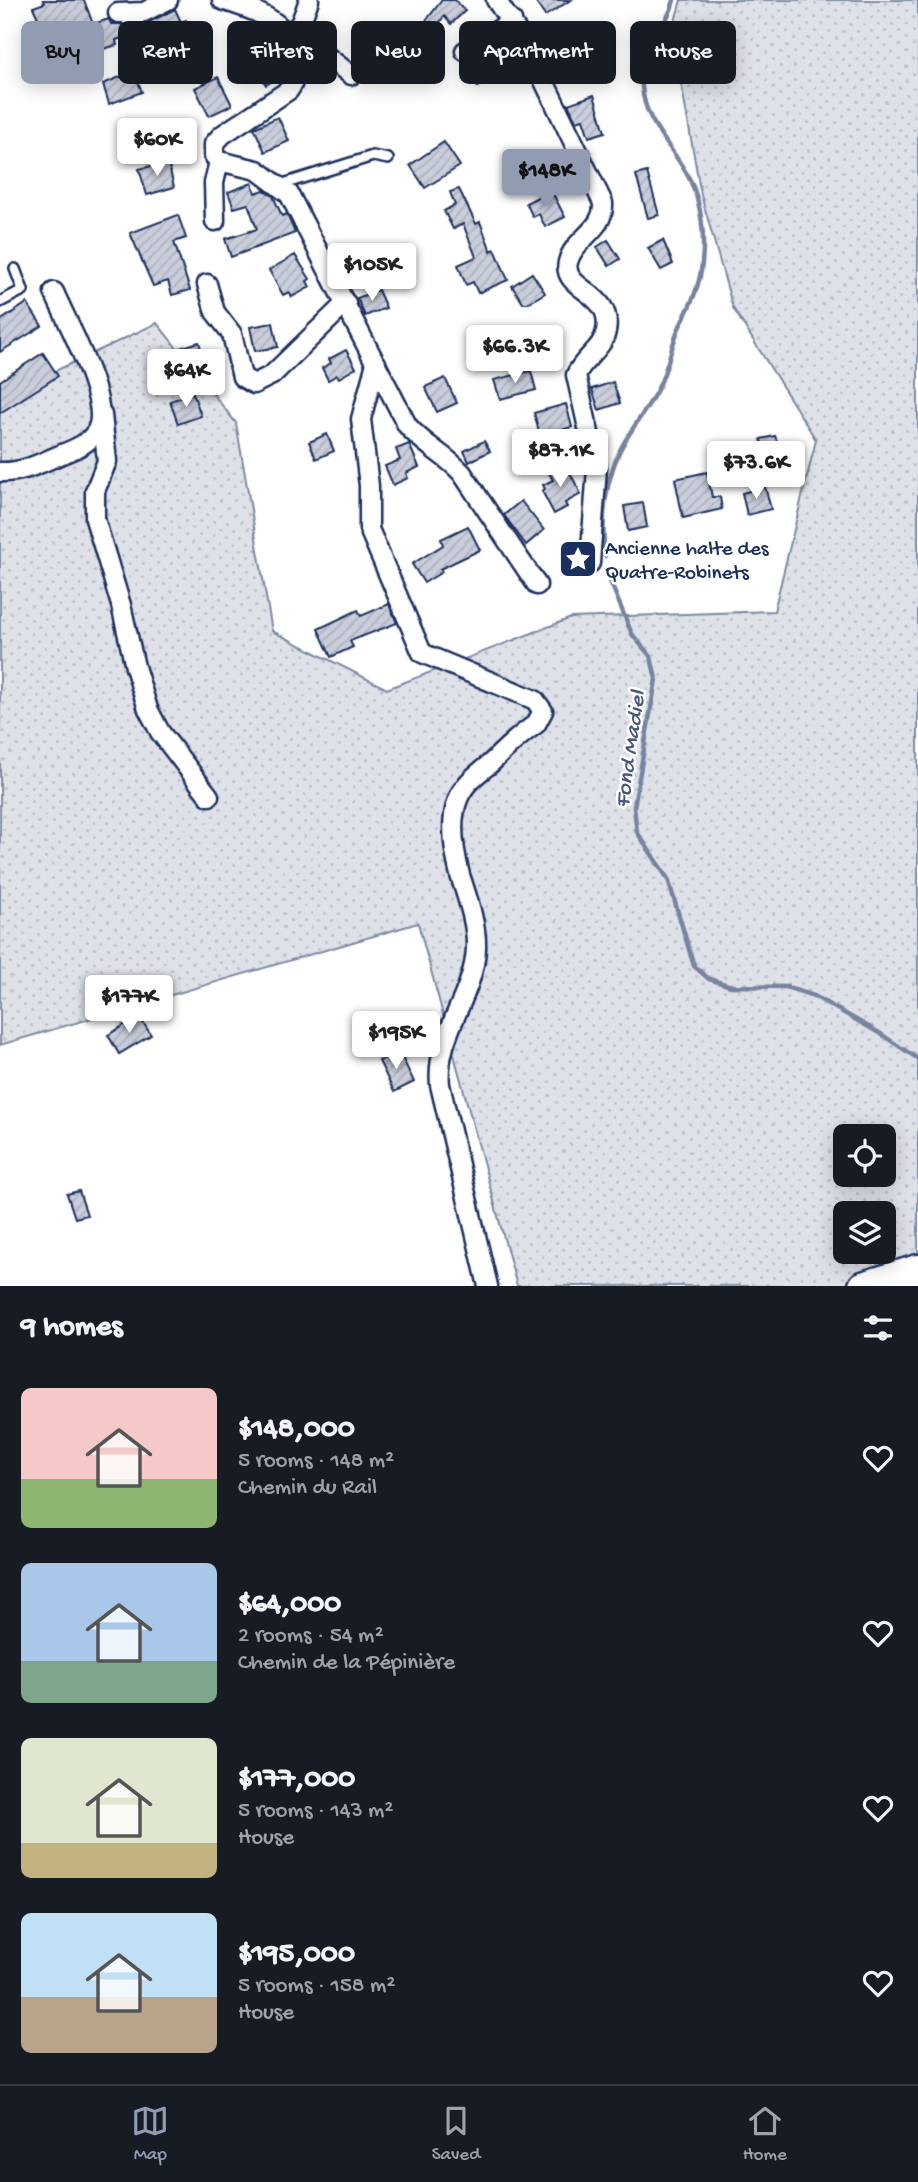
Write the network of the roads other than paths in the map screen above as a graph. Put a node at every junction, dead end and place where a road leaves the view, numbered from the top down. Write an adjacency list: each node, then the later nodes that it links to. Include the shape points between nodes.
1 (168, 0): 5 (street, via 144,12 123,13)
2 (222, 0): 6 (street)
3 (309, 0): 7 (street)
4 (496, 0): 8 (street)
5 (129, 21)
6 (273, 21)
7 (301, 21)
8 (512, 21)
9 (337, 64): 10 (street)
10 (351, 75)
11 (293, 84): 14 (street, via 216,141 213,152)
12 (544, 84): 25 (street, via 603,203 601,218 571,255 568,270 574,284 596,297 606,317 603,342 576,375 597,468)
13 (388, 159): 15 (lane, via 373,156)
14 (219, 161): 15 (street, via 257,170); 16 (street, via 214,183)
15 (280, 185): 21 (street, via 296,204)
16 (215, 220)
17 (15, 269): 20 (lane, via 23,290)
18 (207, 284): 21 (street, via 215,312 232,334 242,377 254,384 272,375)
19 (54, 292): 23 (street)
20 (0, 302)
21 (346, 303): 22 (street)
22 (376, 363): 26 (street, via 407,425 462,473); 29 (street, via 361,419 369,530 422,653 535,700 543,711 536,724 468,783 458,797 455,815 453,838 476,947 468,986 438,1061)
23 (102, 415): 24 (street, via 92,438 77,448 31,468); 27 (street, via 107,461 95,491 95,519 135,667 160,732)
24 (0, 472)
25 (590, 564)
26 (537, 585)
27 (209, 796)
28 (918, 1269): 30 (main road)
29 (488, 1286)
30 (863, 1286)

